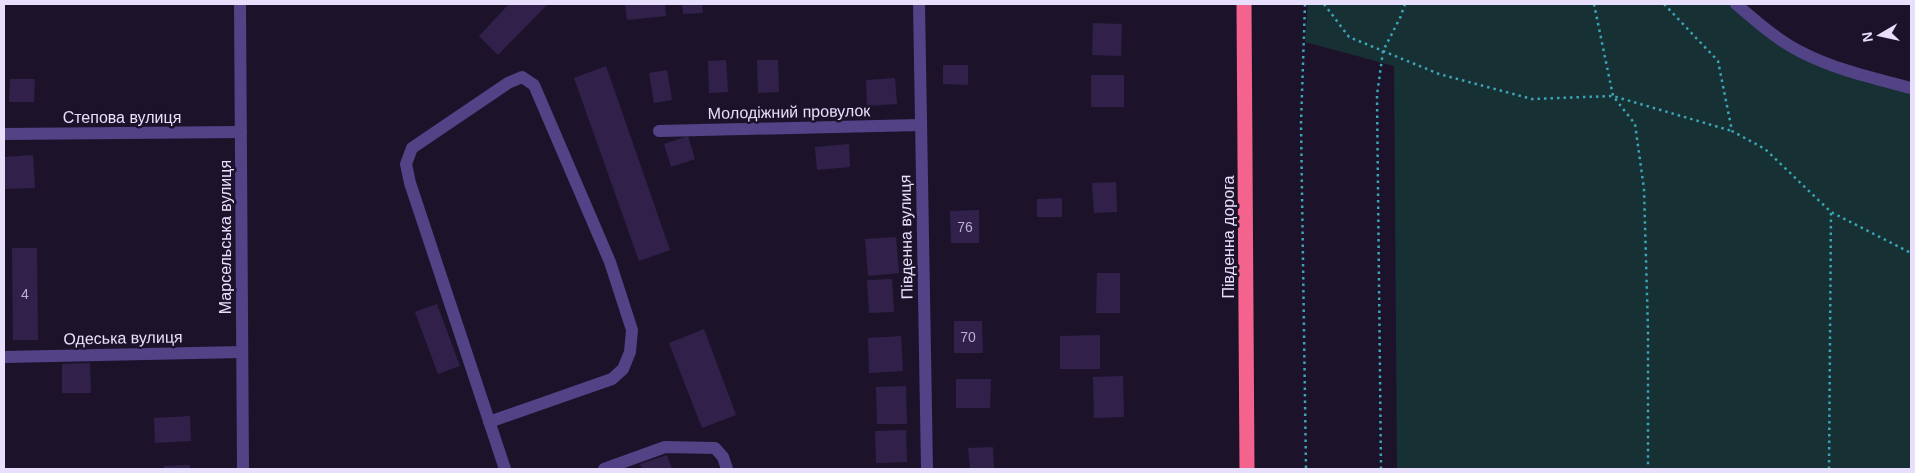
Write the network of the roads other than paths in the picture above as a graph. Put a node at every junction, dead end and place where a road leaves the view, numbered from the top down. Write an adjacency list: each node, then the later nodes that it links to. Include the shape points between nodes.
1 (240, 4): 8 (street, Марсельська вулиця)
2 (919, 4): 6 (street, Південна вулиця)
3 (1244, 4): 18 (highway, Південна дорога)
4 (1736, 4): 5 (street, via 1800,52 1843,70)
5 (1911, 88)
6 (920, 125): 7 (street, Молодіжний провулок); 17 (street, Південна вулиця)
7 (659, 131)
8 (241, 132): 9 (street, Степова вулиця); 10 (street, Марсельська вулиця)
9 (4, 134)
10 (242, 352): 11 (street, Одеська вулиця); 13 (street, Марсельська вулиця)
11 (4, 357)
12 (489, 422): 12 (street, via 612,379 623,369 630,352 632,330 610,262 534,85 522,77 508,83 412,148 406,164); 14 (street)
13 (243, 469)
14 (504, 469)
15 (604, 469): 16 (street, via 665,447 715,448)
16 (728, 469)
17 (927, 469)
18 (1247, 469)

